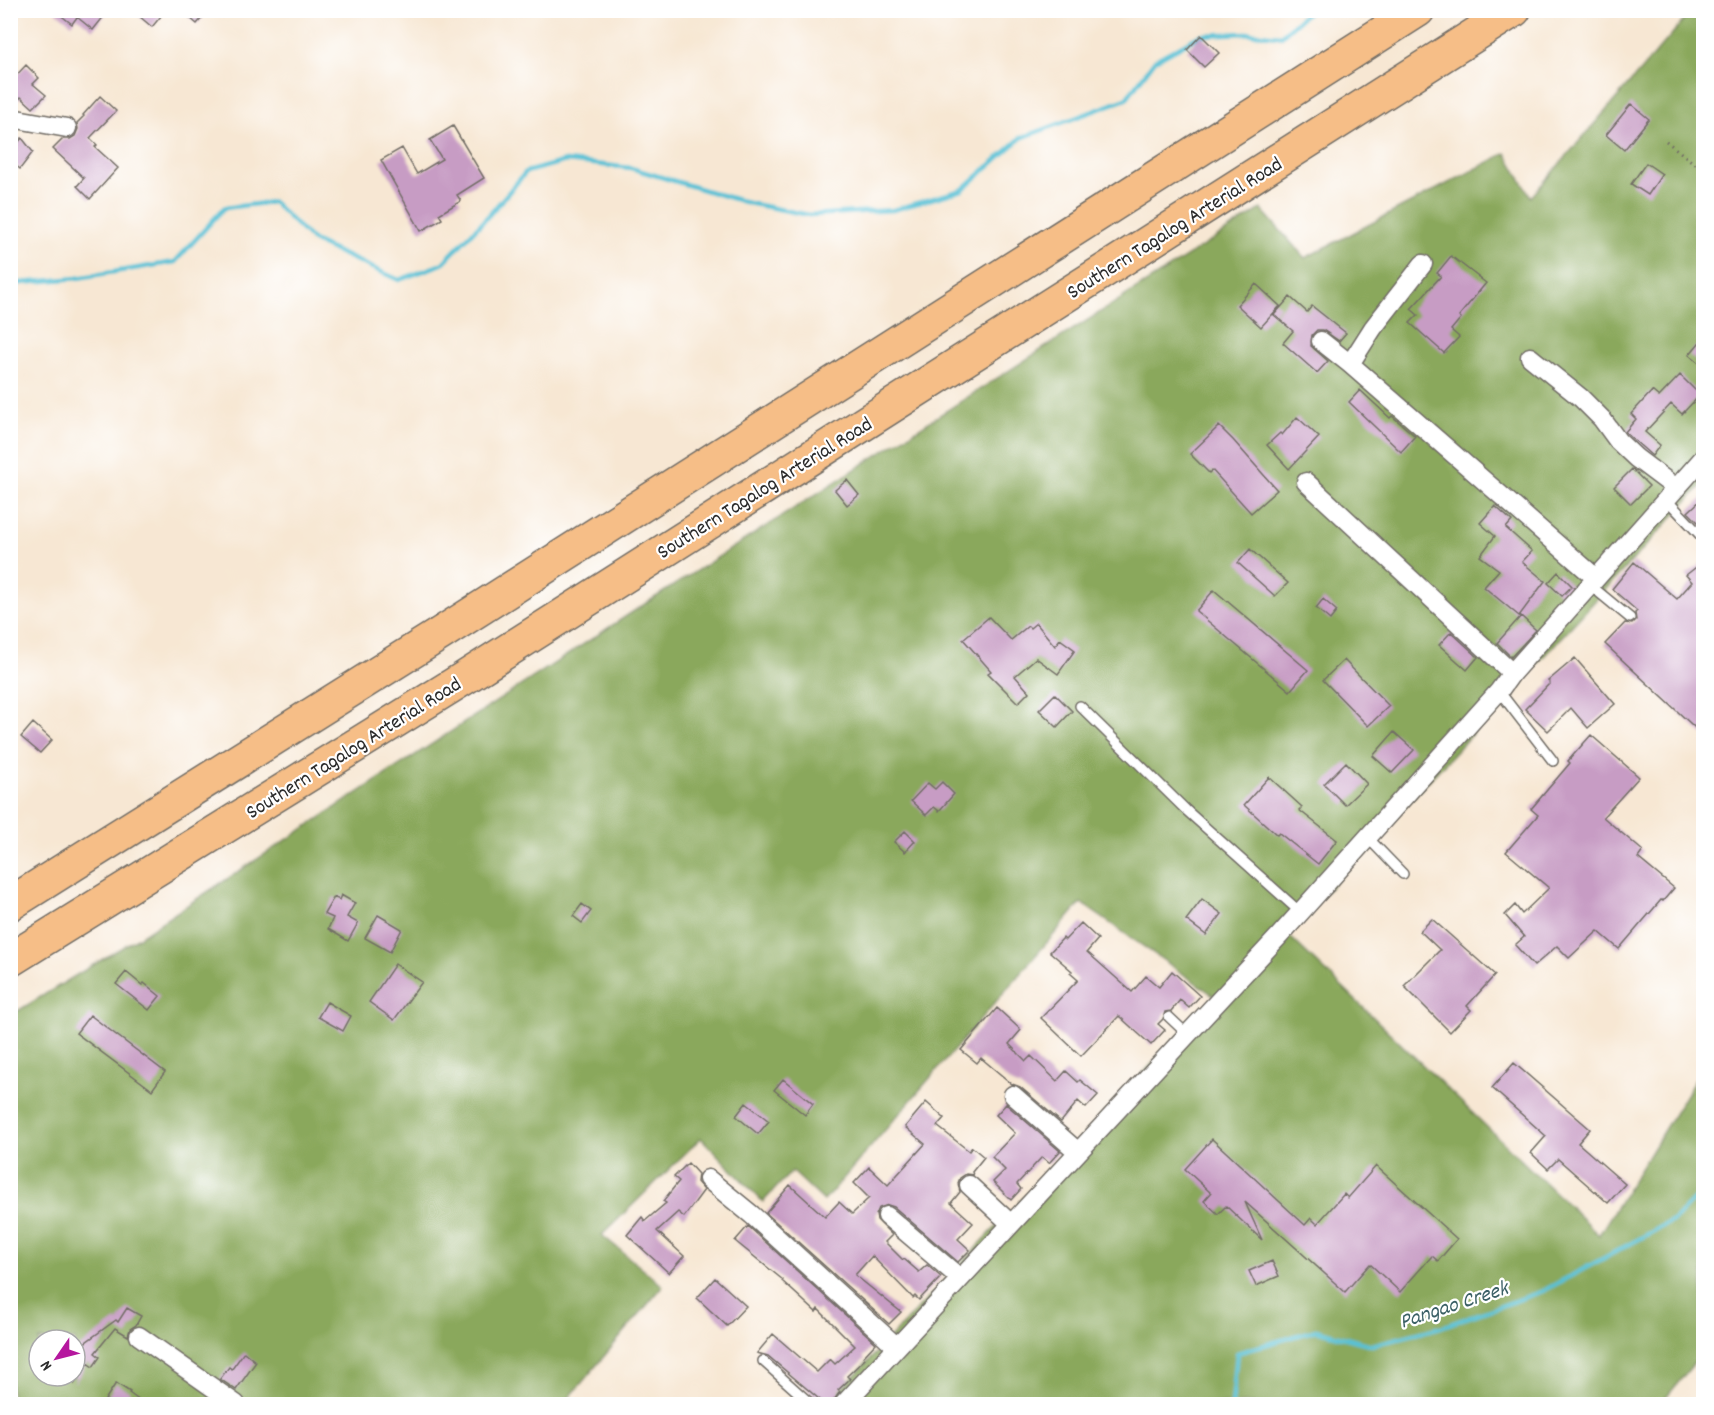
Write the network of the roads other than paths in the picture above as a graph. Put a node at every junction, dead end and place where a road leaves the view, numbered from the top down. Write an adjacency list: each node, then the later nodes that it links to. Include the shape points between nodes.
1 (1418, 10): 21 (highway)
2 (1514, 10): 23 (highway, Southern Tagalog Arterial Road, via 466,677)
3 (10, 116): 4 (street)
4 (67, 128)
5 (1423, 264): 8 (street)
6 (1321, 342): 8 (street)
7 (1530, 357): 11 (street, via 1581,398)
8 (1350, 364): 13 (street)
9 (1704, 457): 11 (street)
10 (1306, 482): 15 (street)
11 (1671, 494): 12 (lane); 13 (street)
12 (1704, 539)
13 (1593, 581): 14 (lane); 15 (street)
14 (1630, 618)
15 (1512, 673): 16 (street)
16 (1499, 691): 18 (lane); 19 (street)
17 (1080, 706): 22 (lane, via 1186,810)
18 (1553, 761)
19 (1367, 837): 20 (lane); 22 (street)
20 (1403, 874)
21 (10, 904)
22 (1300, 912): 25 (street)
23 (10, 960)
24 (1169, 1017): 25 (lane)
25 (1187, 1034): 27 (street)
26 (1013, 1095): 27 (street)
27 (1078, 1152): 31 (street)
28 (708, 1179): 34 (street)
29 (969, 1185): 31 (street)
30 (886, 1216): 32 (street)
31 (1011, 1224): 32 (street)
32 (960, 1278): 34 (street)
33 (139, 1336): 36 (street)
34 (897, 1347): 38 (street)
35 (763, 1360): 37 (lane)
36 (236, 1404)
37 (811, 1404)
38 (844, 1404)

